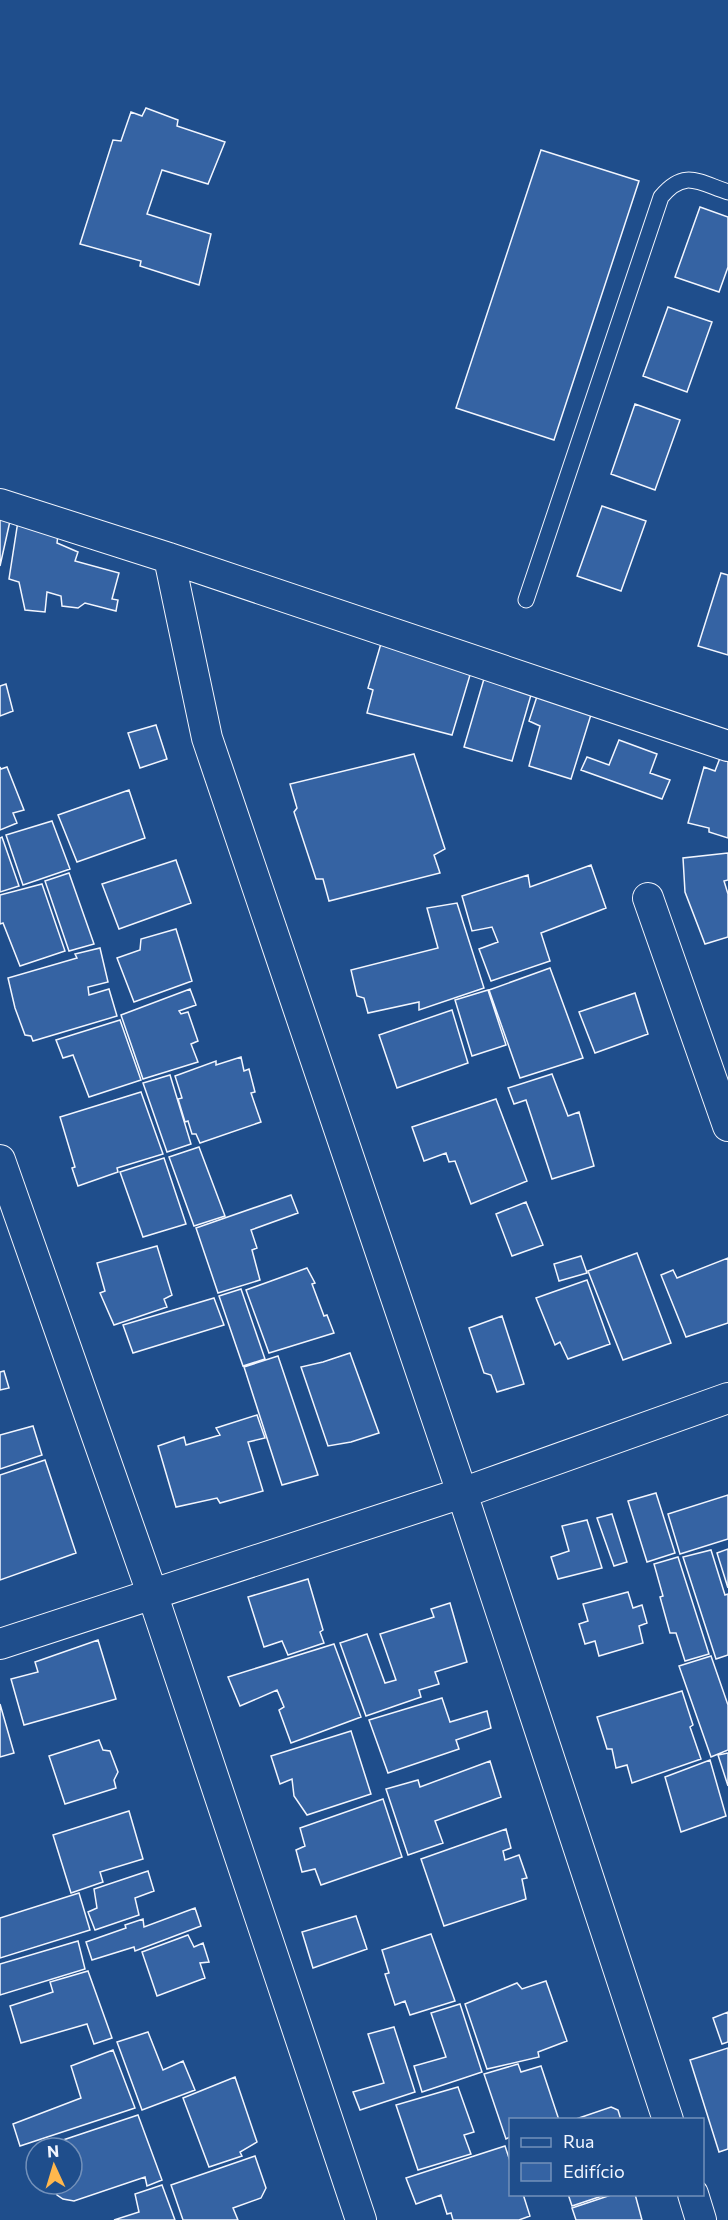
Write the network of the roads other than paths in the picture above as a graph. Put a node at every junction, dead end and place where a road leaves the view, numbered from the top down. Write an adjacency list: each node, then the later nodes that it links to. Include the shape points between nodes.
1 (728, 192): 4 (lane, via 690,180 672,183 661,197)
2 (0, 504): 3 (street)
3 (169, 558): 5 (street); 10 (street, via 207,738)
4 (526, 600)
5 (728, 746)
6 (648, 898): 7 (street)
7 (728, 1126)
8 (0, 1160): 11 (street)
9 (728, 1398): 10 (street)
10 (462, 1493): 11 (street); 13 (street)
11 (153, 1596): 12 (street); 15 (street)
12 (0, 1644)
13 (667, 2118)
14 (694, 2196): 16 (street)
15 (361, 2220)
16 (701, 2220)

